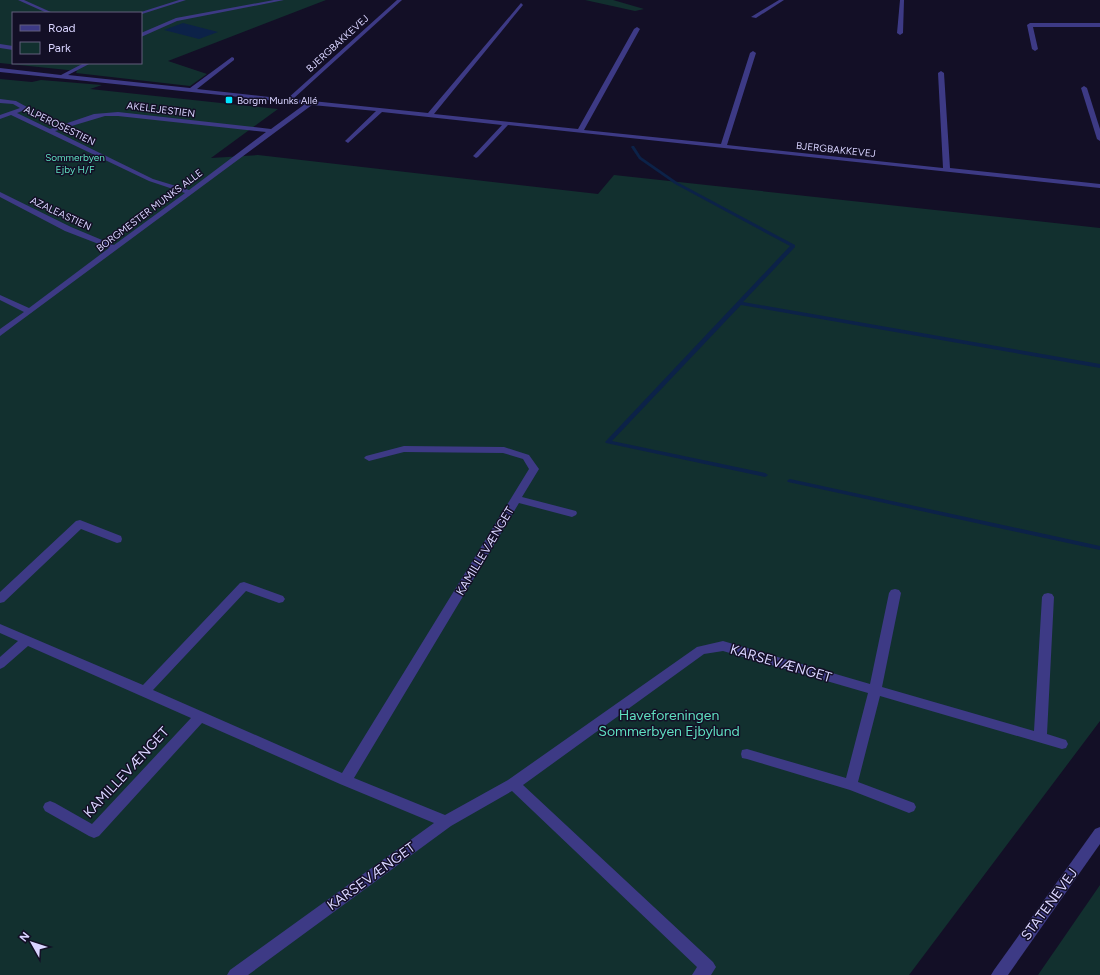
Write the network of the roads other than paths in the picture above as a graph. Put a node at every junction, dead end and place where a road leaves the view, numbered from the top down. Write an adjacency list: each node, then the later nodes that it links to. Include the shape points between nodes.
1 (20, 0): 8 (street)
2 (184, 0): 9 (street)
3 (282, 0): 14 (street, via 176,20)
4 (400, 0): 27 (street, BJERGBAKKEVEJ)
5 (782, 0): 10 (street)
6 (902, 0): 13 (street)
7 (521, 4): 31 (street)
8 (49, 12)
9 (142, 12)
10 (754, 17)
11 (1100, 25): 17 (street, via 1030,25)
12 (637, 29): 36 (street)
13 (900, 33)
14 (142, 35)
15 (0, 46): 16 (street)
16 (12, 48)
17 (1035, 49)
18 (753, 53): 39 (street)
19 (232, 59): 25 (street)
20 (86, 64): 23 (street)
21 (0, 70): 23 (street, BJERGBAKKEVEJ)
22 (942, 73): 41 (street)
23 (63, 76): 25 (street, BJERGBAKKEVEJ)
24 (1084, 88): 37 (street)
25 (192, 90): 27 (street, BJERGBAKKEVEJ)
26 (0, 101): 30 (street, via 14,102 25,108)
27 (288, 101): 28 (street, BJERGBAKKEVEJ)
28 (310, 103): 29 (street, BJERGBAKKEVEJ); 35 (street, BORGMESTER MUNKS ALLE)
29 (381, 110): 31 (street, BJERGBAKKEVEJ); 38 (street)
30 (12, 113): 32 (street); 34 (street, ALPEROSESTIEN)
31 (429, 116): 33 (street, BJERGBAKKEVEJ)
32 (0, 117)
33 (506, 124): 36 (street, BJERGBAKKEVEJ); 40 (street)
34 (50, 131): 35 (street, AKELEJESTIEN, via 94,116 111,114); 43 (street, ALPEROSESTIEN, via 151,180)
35 (272, 131): 43 (street, BORGMESTER MUNKS ALLE)
36 (580, 132): 39 (street, BJERGBAKKEVEJ)
37 (1100, 139)
38 (348, 141)
39 (723, 147): 41 (street, BJERGBAKKEVEJ)
40 (476, 156)
41 (947, 171): 42 (street, BJERGBAKKEVEJ)
42 (1100, 186)
43 (189, 192): 45 (street, BORGMESTER MUNKS ALLE)
44 (0, 194): 45 (street, AZALEASTIEN, via 68,229)
45 (114, 248): 47 (street, BORGMESTER MUNKS ALLE)
46 (0, 297): 47 (street)
47 (29, 311): 48 (street, BORGMESTER MUNKS ALLE)
48 (0, 332)
49 (369, 458): 50 (street, KAMILLEVÆNGET, via 404,449 504,450 526,457 534,469)
50 (517, 498): 51 (street); 66 (street, KAMILLEVÆNGET)
51 (572, 513)
52 (117, 539): 55 (street, via 80,524)
53 (895, 593): 60 (street)
54 (1048, 597): 63 (street)
55 (0, 599)
56 (279, 599): 61 (street, via 244,586)
57 (0, 628): 58 (street)
58 (27, 640): 59 (street); 61 (street)
59 (0, 664)
60 (874, 690): 63 (street, KARSEVÆNGET); 67 (street, KARSEVÆNGET, via 723,646 701,650); 68 (street)
61 (144, 692): 62 (street)
62 (200, 716): 66 (street); 69 (street, KAMILLEVÆNGET, via 94,832)
63 (1040, 738): 64 (street, KARSEVÆNGET)
64 (1062, 744)
65 (746, 754): 68 (street)
66 (345, 780): 71 (street)
67 (513, 784): 71 (street, KARSEVÆNGET); 74 (street, via 708,967)
68 (851, 785): 70 (street)
69 (50, 807)
70 (909, 807)
71 (446, 822): 73 (street, KARSEVÆNGET)
72 (1100, 834): 75 (street, STATENEVEJ)
73 (235, 975)
74 (700, 975)
75 (999, 975)

